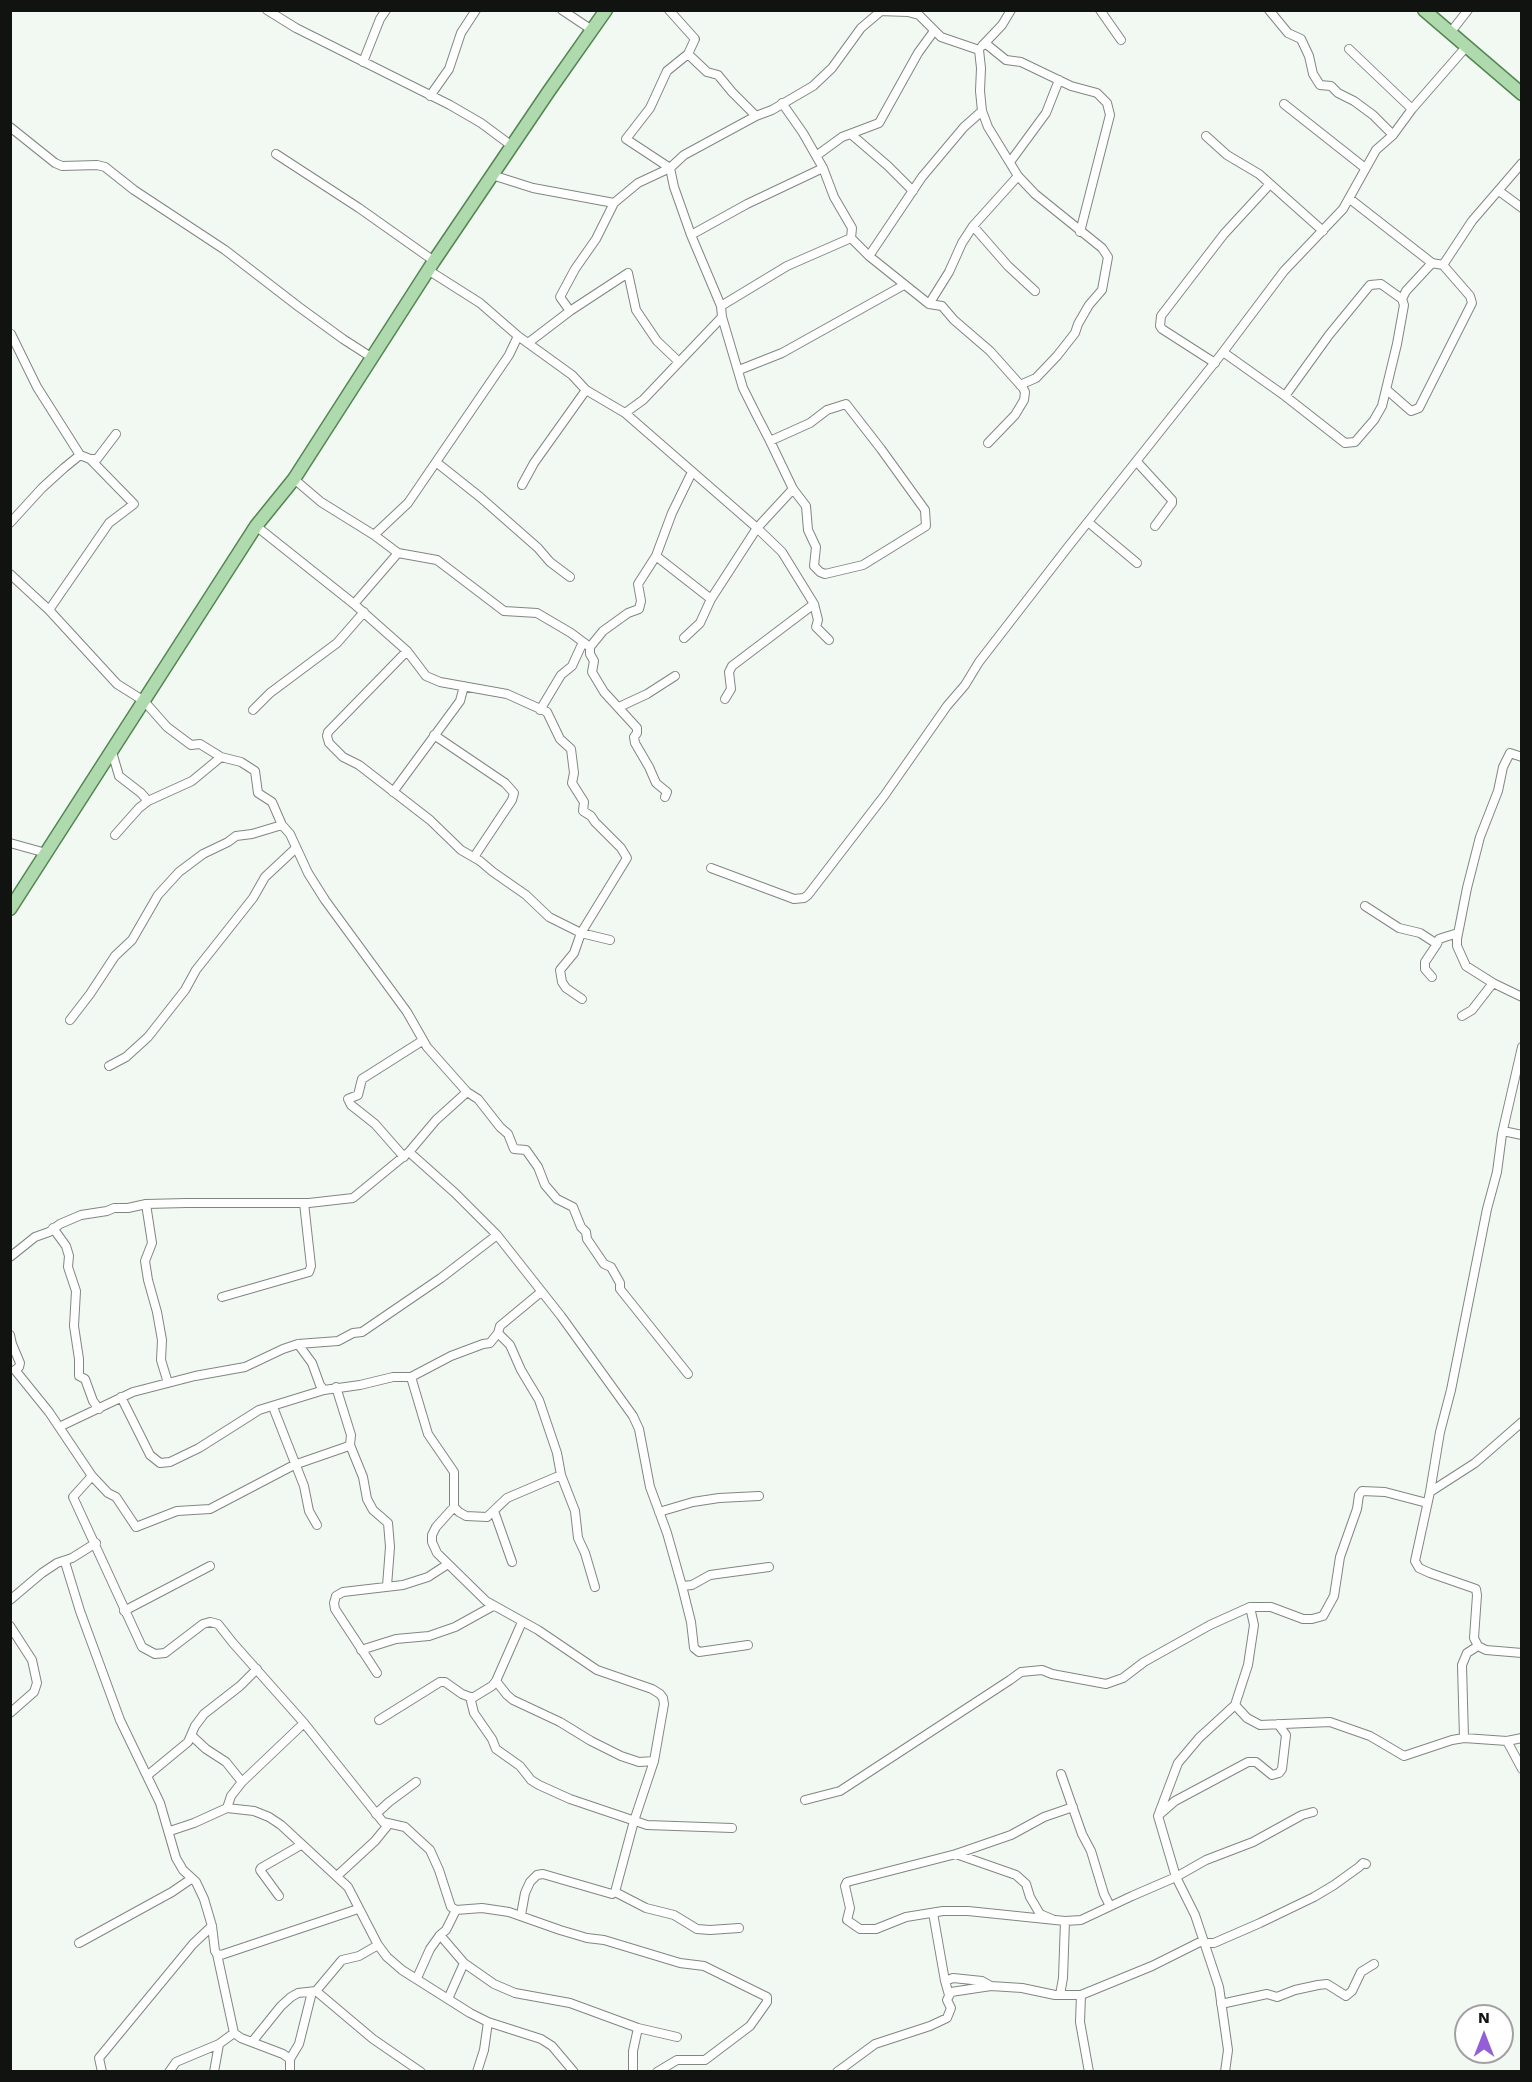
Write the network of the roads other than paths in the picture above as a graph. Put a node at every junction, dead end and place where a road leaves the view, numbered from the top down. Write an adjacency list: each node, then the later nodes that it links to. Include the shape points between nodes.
1 (267, 10): 22 (street)
2 (386, 10): 22 (street)
3 (476, 10): 25 (street, via 461,33 449,69)
4 (562, 10): 14 (street)
5 (606, 10): 14 (main road)
6 (669, 10): 21 (street, via 695,39)
7 (875, 10): 13 (street)
8 (1011, 10): 18 (street)
9 (1100, 10): 17 (street)
10 (1269, 10): 33 (street, via 1288,33 1301,39 1320,85 1331,86 1354,101)
11 (1424, 10): 16 (main road)
12 (1468, 10): 16 (street)
13 (881, 11): 15 (street, via 918,15); 26 (street, via 861,28 825,77)
14 (592, 30): 35 (main road)
15 (934, 31): 18 (street, via 941,37); 32 (street, via 879,123)
16 (1450, 33): 19 (main road)
17 (1120, 40)
18 (982, 47): 23 (street); 29 (street)
19 (1466, 48): 24 (main road); 28 (street)
20 (1349, 49): 28 (street)
21 (688, 54): 30 (street, via 707,72 718,75); 40 (street, via 667,71 650,108 626,139)
22 (363, 62): 25 (street)
23 (1059, 80): 38 (street, via 1046,113); 53 (street, via 1097,93 1107,103 1110,115)
24 (1521, 94)
25 (430, 96): 35 (street, via 481,123)
26 (782, 103): 30 (street); 37 (street)
27 (1284, 104): 42 (street)
28 (1412, 108): 33 (street)
29 (982, 111): 38 (street); 46 (street, via 964,127)
30 (756, 116): 40 (street, via 684,155)
31 (10, 127): 71 (street, via 62,166 105,167)
32 (852, 135): 37 (street); 46 (street)
33 (1393, 135): 42 (street, via 1376,150)
34 (1206, 136): 45 (street)
35 (512, 146): 43 (main road)
36 (276, 154): 58 (street, via 375,219)
37 (816, 156): 41 (street)
38 (1010, 162): 44 (street)
39 (1521, 163): 47 (street)
40 (670, 168): 49 (street, via 638,183); 54 (street)
41 (823, 168): 54 (street); 55 (street, via 852,228)
42 (1365, 168): 48 (street)
43 (492, 175): 49 (street, via 533,188); 58 (main road)
44 (1018, 176): 51 (street); 53 (street)
45 (1270, 184): 52 (street); 73 (street, via 1224,234 1161,316 1162,329)
46 (913, 191): 56 (street)
47 (1499, 191): 50 (street); 59 (street, via 1472,221)
48 (1350, 199): 52 (street); 57 (street)
49 (614, 203): 65 (street, via 560,297)
50 (1521, 208)
51 (973, 226): 61 (street); 63 (street)
52 (1323, 231): 70 (street, via 1284,271)
53 (1080, 232): 75 (street, via 1108,257 1102,290 1057,356 1036,378)
54 (691, 235): 64 (street)
55 (851, 238): 56 (street); 64 (street, via 787,266)
56 (869, 256): 60 (street)
57 (1432, 263): 59 (street); 62 (street)
58 (431, 266): 68 (street); 71 (main road)
59 (1443, 266): 77 (street, via 1472,303 1419,408 1411,411)
60 (904, 285): 63 (street); 74 (street, via 782,353)
61 (1035, 291)
62 (1402, 299): 77 (street, via 1401,326); 78 (street, via 1381,284 1371,285 1333,329)
63 (929, 304): 75 (street, via 942,306)
64 (721, 306): 66 (street)
65 (570, 311): 69 (street); 72 (street, via 628,273 636,310 657,341)
66 (722, 317): 72 (street); 74 (street)
67 (11, 334): 83 (street, via 37,387)
68 (518, 336): 69 (street); 85 (street)
69 (528, 343): 76 (street)
70 (1224, 352): 73 (street); 78 (street)
71 (371, 357): 88 (main road)
72 (678, 361): 79 (street, via 643,400)
73 (1215, 363): 86 (street)
74 (739, 370): 81 (street)
75 (1020, 385): 82 (street, via 1025,392 1024,400)
76 (586, 390): 79 (street); 89 (street)
77 (1387, 390): 78 (street, via 1374,420 1352,444 1345,443)
78 (1285, 396)
79 (625, 413): 87 (street)
80 (116, 434): 84 (street, via 97,459)
81 (770, 441): 90 (street); 90 (street, via 846,404 925,510 926,526 864,565 820,572 814,566 816,547 808,530 806,506)
82 (988, 443)
83 (80, 455): 84 (street); 92 (street)
84 (90, 459): 105 (street, via 134,504 110,523)
85 (436, 462): 96 (street, via 408,503); 101 (street)
86 (1137, 462): 91 (street); 94 (street, via 1172,500)
87 (693, 472): 95 (street); 98 (street)
88 (294, 479): 93 (main road); 96 (street, via 321,502)
89 (522, 485)
90 (793, 489): 95 (street)
91 (1088, 522): 99 (street); 131 (street, via 979,662 885,796 804,898 794,899)
92 (10, 523)
93 (256, 526): 103 (street); 114 (main road)
94 (1155, 526)
95 (757, 528): 102 (street); 104 (street, via 782,552)
96 (374, 535): 97 (street)
97 (398, 553): 103 (street); 109 (street, via 437,560 504,611 537,613)
98 (656, 556): 102 (street); 109 (street, via 638,584 639,609)
99 (1137, 563)
100 (10, 574): 105 (street)
101 (570, 577)
102 (711, 599): 107 (street, via 700,623)
103 (354, 604): 106 (street)
104 (814, 604): 108 (street, via 816,627); 113 (street, via 732,666)
105 (49, 610): 114 (street, via 117,684)
106 (364, 612): 110 (street); 116 (street, via 337,643 270,693)
107 (684, 638)
108 (829, 640)
109 (587, 645): 115 (street, via 594,661 592,672 604,692); 117 (street, via 561,675)
110 (407, 651): 112 (street, via 426,676); 122 (street, via 327,736 343,757)
111 (675, 676): 115 (street)
112 (464, 686): 117 (street, via 507,694); 118 (street, via 460,701)
113 (725, 699)
114 (144, 701): 119 (main road); 120 (street, via 167,727 191,745 200,744)
115 (619, 706): 123 (street, via 637,728 635,743 656,783 667,792)
116 (254, 710)
117 (540, 710): 134 (street, via 547,712 560,739 572,749 572,783 584,802 583,811 627,858)
118 (434, 735): 122 (street); 130 (street, via 512,788 514,794)
119 (112, 752): 124 (street, via 119,776); 129 (main road)
120 (220, 757): 124 (street, via 192,781); 125 (street, via 241,762 255,771 258,793 272,802)
121 (1521, 757): 135 (street, via 1510,753 1503,767 1480,837)
122 (393, 792): 130 (street)
123 (665, 797)
124 (148, 801): 126 (street)
125 (282, 825): 128 (street); 143 (street, via 237,836 178,872)
126 (115, 835)
127 (10, 843): 129 (street)
128 (296, 848): 144 (street, via 325,900 396,996); 146 (street, via 265,877 165,1018 137,1049)
129 (46, 853): 133 (main road)
130 (474, 857): 134 (street, via 526,895 544,914)
131 (711, 868)
132 (1365, 906): 137 (street, via 1399,928 1420,933)
133 (10, 909)
134 (581, 933): 136 (street); 141 (street, via 574,953 560,970 566,988)
135 (1458, 933): 137 (street, via 1439,939); 139 (street, via 1457,946 1466,966)
136 (610, 940)
137 (1437, 944): 138 (street, via 1425,962)
138 (1432, 977)
139 (1493, 983): 140 (street); 142 (street, via 1472,1010)
140 (1521, 998)
141 (582, 999)
142 (1462, 1016)
143 (70, 1020)
144 (422, 1041): 147 (street); 150 (street, via 362,1079 358,1095 348,1100)
145 (1521, 1047): 148 (street)
146 (109, 1066)
147 (467, 1092): 150 (street, via 436,1120); 162 (street, via 508,1134 514,1149 526,1150 557,1199 573,1207 586,1239 604,1264 611,1267 620,1289)
148 (1503, 1131): 149 (street); 176 (street)
149 (1521, 1135)
150 (407, 1155): 151 (street, via 353,1198); 154 (street, via 455,1193)
151 (304, 1203): 152 (street); 157 (street, via 309,1272)
152 (146, 1204): 153 (street, via 89,1213); 164 (street, via 152,1243 145,1261 146,1271)
153 (53, 1228): 155 (street); 169 (street, via 66,1246 76,1291 74,1326 79,1376 85,1379)
154 (496, 1235): 156 (street); 160 (street, via 362,1332 338,1341)
155 (10, 1257)
156 (541, 1293): 158 (street, via 505,1321); 181 (street, via 633,1416)
157 (222, 1297)
158 (498, 1333): 163 (street, via 490,1343 451,1356); 174 (street, via 510,1345 539,1400)
159 (10, 1335): 161 (street, via 20,1363)
160 (298, 1344): 164 (street, via 245,1367); 166 (street)
161 (13, 1371): 171 (street)
162 (688, 1374)
163 (411, 1377): 165 (street); 179 (street, via 428,1434 454,1472)
164 (168, 1383): 167 (street)
165 (336, 1387): 166 (street); 172 (street, via 351,1435)
166 (324, 1390): 168 (street)
167 (120, 1397): 168 (street, via 150,1455 165,1463 206,1444 253,1413); 169 (street)
168 (273, 1407): 173 (street)
169 (99, 1409): 171 (street)
170 (1521, 1422): 176 (street, via 1475,1463)
171 (59, 1427): 175 (street)
172 (350, 1445): 173 (street); 189 (street, via 367,1500 388,1523)
173 (294, 1465): 175 (street, via 210,1509 177,1511 136,1527 116,1497); 182 (street)
174 (561, 1475): 180 (street, via 507,1498); 191 (street, via 575,1510 578,1539)
175 (92, 1476): 183 (street, via 73,1497)
176 (1430, 1492): 178 (street)
177 (759, 1496): 181 (street, via 693,1502)
178 (1427, 1503): 194 (street, via 1385,1492 1362,1491 1340,1557 1334,1596 1323,1616 1303,1619 1271,1607); 199 (street, via 1415,1561 1419,1568 1476,1589 1474,1638)
179 (454, 1507): 180 (street, via 477,1518); 186 (street, via 432,1535 437,1553)
180 (494, 1511): 185 (street)
181 (659, 1512): 190 (street)
182 (317, 1524)
183 (96, 1543): 184 (street); 195 (street)
184 (65, 1562): 192 (street, via 42,1573); 218 (street, via 111,1697)
185 (512, 1562)
186 (448, 1564): 189 (street, via 428,1577); 193 (street)
187 (210, 1566): 195 (street)
188 (769, 1567): 190 (street, via 710,1575)
189 (387, 1586): 200 (street, via 336,1596 335,1609)
190 (682, 1586): 198 (street, via 694,1648 699,1652)
191 (595, 1587)
192 (10, 1600)
193 (493, 1606): 196 (street); 200 (street, via 429,1636 396,1639)
194 (1250, 1607): 206 (street, via 1254,1625 1248,1665); 221 (street, via 1106,1684 1042,1670 1021,1671 840,1791)
195 (124, 1611): 202 (street, via 142,1647 149,1652 165,1653 210,1622 218,1624)
196 (522, 1622): 204 (street); 215 (street, via 597,1670 660,1694 664,1704)
197 (10, 1626): 207 (street, via 32,1660 37,1683 34,1692)
198 (748, 1646)
199 (1478, 1646): 201 (street); 212 (street, via 1467,1653 1462,1665)
200 (361, 1650): 203 (street)
201 (1521, 1653)
202 (257, 1669): 209 (street); 211 (street, via 204,1714)
203 (377, 1673)
204 (496, 1681): 205 (street); 215 (street, via 513,1700 591,1741 639,1762)
205 (470, 1697): 208 (street, via 440,1682); 227 (street, via 474,1713 496,1749 520,1766 531,1780 570,1799)
206 (1235, 1705): 210 (street, via 1252,1722); 226 (street, via 1179,1763)
207 (10, 1713)
208 (379, 1720)
209 (304, 1723): 219 (street); 225 (street)
210 (1278, 1724): 212 (street, via 1330,1722 1370,1736 1404,1756); 226 (street, via 1286,1735 1279,1773 1272,1775 1256,1762 1248,1762 1175,1801)
211 (192, 1736): 218 (street); 219 (street, via 226,1762)
212 (1464, 1738): 214 (street)
213 (1521, 1738): 214 (street)
214 (1508, 1741): 216 (street)
215 (654, 1761): 227 (street)
216 (1521, 1769)
217 (1061, 1774): 222 (street)
218 (148, 1775): 230 (street)
219 (242, 1782): 223 (street)
220 (416, 1782): 225 (street)
221 (805, 1800)
222 (1073, 1807): 232 (street); 239 (street)
223 (227, 1808): 230 (street); 231 (street, via 269,1817)
224 (1313, 1812): 235 (street)
225 (376, 1815): 228 (street)
226 (1158, 1816): 235 (street)
227 (634, 1821): 229 (street, via 647,1825); 237 (street)
228 (388, 1825): 234 (street); 241 (street, via 405,1827 430,1850 448,1901)
229 (732, 1828)
230 (170, 1831): 236 (street, via 176,1858)
231 (301, 1845): 234 (street); 238 (street, via 260,1870)
232 (956, 1854): 242 (street, via 847,1882 845,1886 850,1908 847,1920 860,1929 876,1929 906,1917); 244 (street, via 1016,1875 1026,1884 1040,1914)
233 (1366, 1864): 249 (street, via 1314,1897 1260,1923 1214,1943)
234 (336, 1876): 240 (street, via 348,1887)
235 (1176, 1877): 239 (street); 249 (street, via 1195,1915)
236 (191, 1879): 246 (street, via 199,1887); 250 (street)
237 (615, 1893): 243 (street, via 537,1875 525,1893); 247 (street, via 646,1908 674,1915 696,1929)
238 (279, 1896)
239 (1110, 1906): 245 (street, via 1081,1920)
240 (358, 1909): 251 (street); 252 (street)
241 (456, 1911): 243 (street, via 482,1908); 248 (street)
242 (933, 1913): 244 (street, via 968,1911); 256 (street)
243 (521, 1915): 279 (street, via 539,1924 680,1964 704,1966 767,1997 750,2026 705,2060 677,2060)
244 (1052, 1919): 245 (street)
245 (1065, 1921): 260 (street)
246 (212, 1926): 252 (street); 271 (street, via 104,2050 99,2058)
247 (739, 1928)
248 (440, 1935): 253 (street); 255 (street)
249 (1202, 1941): 261 (street); 263 (street)
250 (79, 1942)
251 (378, 1945): 255 (street, via 394,1964); 258 (street, via 342,1960)
252 (217, 1954): 266 (street)
253 (464, 1963): 262 (street); 265 (street, via 515,1993 570,2003)
254 (1374, 1964): 263 (street, via 1361,1971 1346,1996 1327,1984 1276,1997 1267,1994)
255 (417, 1978): 262 (street)
256 (945, 1981): 257 (street, via 982,1981); 259 (street)
257 (991, 1986): 259 (street); 260 (street)
258 (314, 1991): 268 (street, via 291,1997); 270 (street, via 299,2043); 275 (street)
259 (949, 1995): 280 (street, via 951,2008 947,2018 875,2044)
260 (1060, 1995): 261 (street)
261 (1081, 1995): 281 (street, via 1080,2022)
262 (448, 1999): 264 (street)
263 (1221, 2004): 282 (street, via 1228,2050)
264 (488, 2022): 276 (street); 277 (street, via 546,2042)
265 (638, 2028): 267 (street); 278 (street)
266 (234, 2033): 268 (street); 269 (street)
267 (677, 2037)
268 (252, 2042): 270 (street)
269 (219, 2044): 272 (street, via 176,2062); 273 (street)
270 (290, 2059): 274 (street)
271 (102, 2072)
272 (169, 2072)
273 (214, 2072)
274 (290, 2072)
275 (422, 2072)
276 (477, 2072)
277 (574, 2072)
278 (633, 2072)
279 (657, 2072)
280 (837, 2072)
281 (1089, 2072)
282 (1225, 2072)

